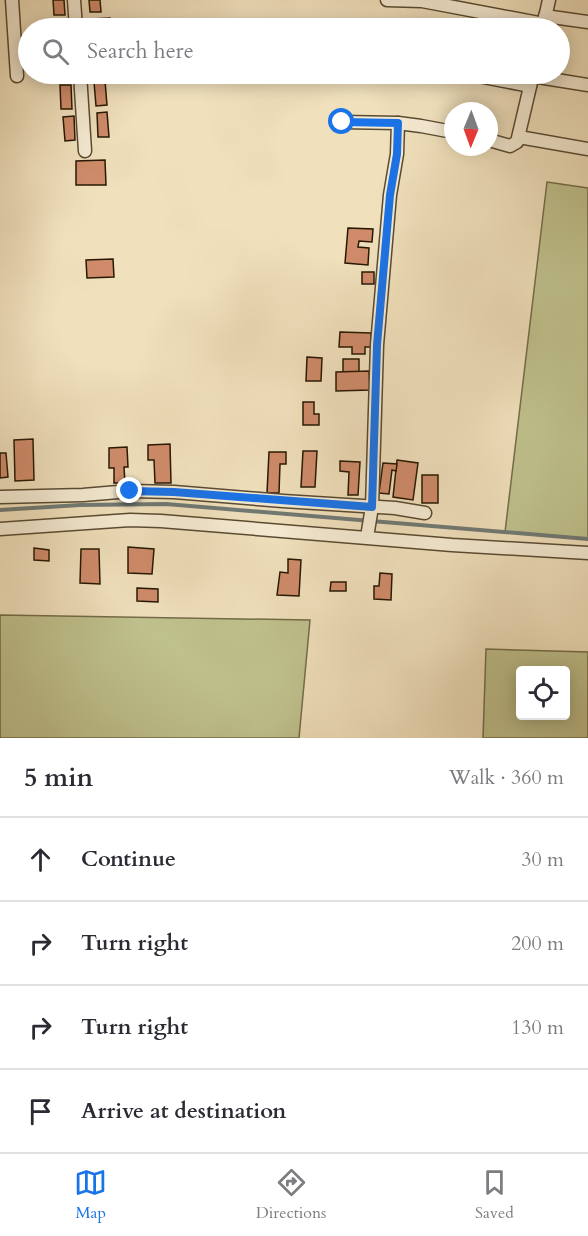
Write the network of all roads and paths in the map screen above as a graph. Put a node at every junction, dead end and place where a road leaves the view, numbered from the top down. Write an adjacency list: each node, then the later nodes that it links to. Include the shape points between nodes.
1 (12, 0): 12 (street)
2 (74, 0): 7 (street)
3 (387, 0): 4 (street)
4 (393, 0): 6 (street)
5 (549, 0): 9 (street)
6 (455, 4): 8 (street)
7 (75, 18)
8 (521, 18)
9 (545, 18)
10 (570, 22): 11 (street)
11 (588, 22)
12 (17, 76)
13 (570, 83): 16 (street)
14 (81, 84): 23 (street)
15 (531, 84): 20 (street)
16 (588, 85)
17 (342, 122): 18 (street)
18 (398, 123): 19 (street); 25 (street, via 377,345)
19 (444, 130)
20 (519, 137): 21 (street, via 510,146); 22 (street)
21 (498, 143)
22 (588, 149)
23 (85, 151)
24 (0, 497): 25 (street, via 163,492)
25 (372, 509): 26 (street); 28 (street)
26 (425, 513)
27 (0, 529): 28 (street, via 130,520)
28 (367, 537): 29 (street)
29 (588, 553)

